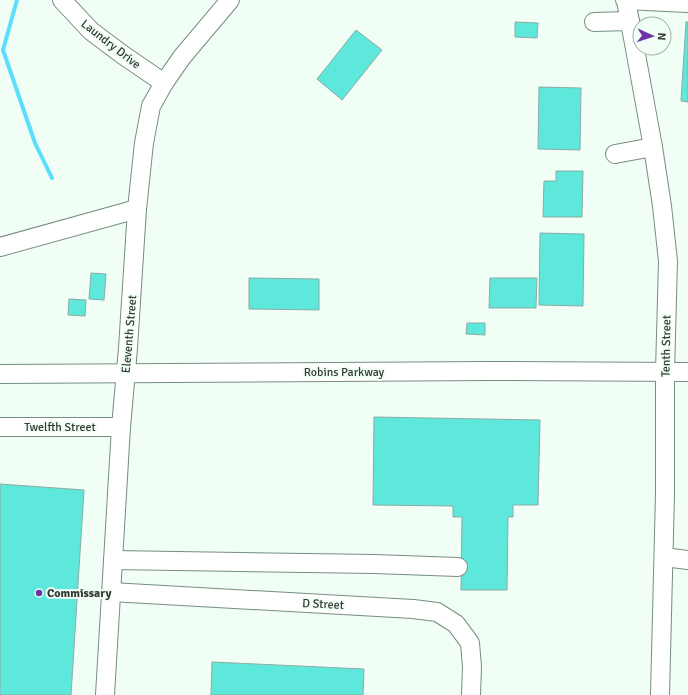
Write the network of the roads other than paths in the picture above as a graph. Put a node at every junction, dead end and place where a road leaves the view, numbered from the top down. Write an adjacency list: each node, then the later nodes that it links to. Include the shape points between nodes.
1 (62, 0): 7 (street, Laundry Drive, via 91,31)
2 (230, 0): 7 (street, Eleventh Street)
3 (626, 0): 4 (street); 5 (street, Tenth Street)
4 (688, 4)
5 (630, 21): 6 (street); 8 (street, Tenth Street)
6 (594, 22)
7 (164, 83): 10 (street, Eleventh Street, via 152,106 145,136)
8 (653, 146): 9 (street); 12 (street, Tenth Street, via 668,261)
9 (615, 154)
10 (137, 209): 11 (street); 15 (street, Eleventh Street)
11 (0, 247)
12 (665, 372): 13 (street, Robins Parkway); 15 (street, Robins Parkway); 18 (street, Tenth Street)
13 (688, 372)
14 (0, 374): 15 (street, Robins Parkway)
15 (125, 374): 17 (street, Eleventh Street)
16 (0, 427): 17 (street, Twelfth Street)
17 (121, 427): 19 (street, Eleventh Street)
18 (664, 557): 20 (street); 25 (street, Tenth Street)
19 (113, 560): 21 (street); 22 (street, Eleventh Street)
20 (688, 560)
21 (458, 567)
22 (111, 592): 23 (street, Eleventh Street); 24 (street, D Street, via 437,612 456,624 470,644)
23 (105, 695)
24 (471, 695)
25 (660, 695)

